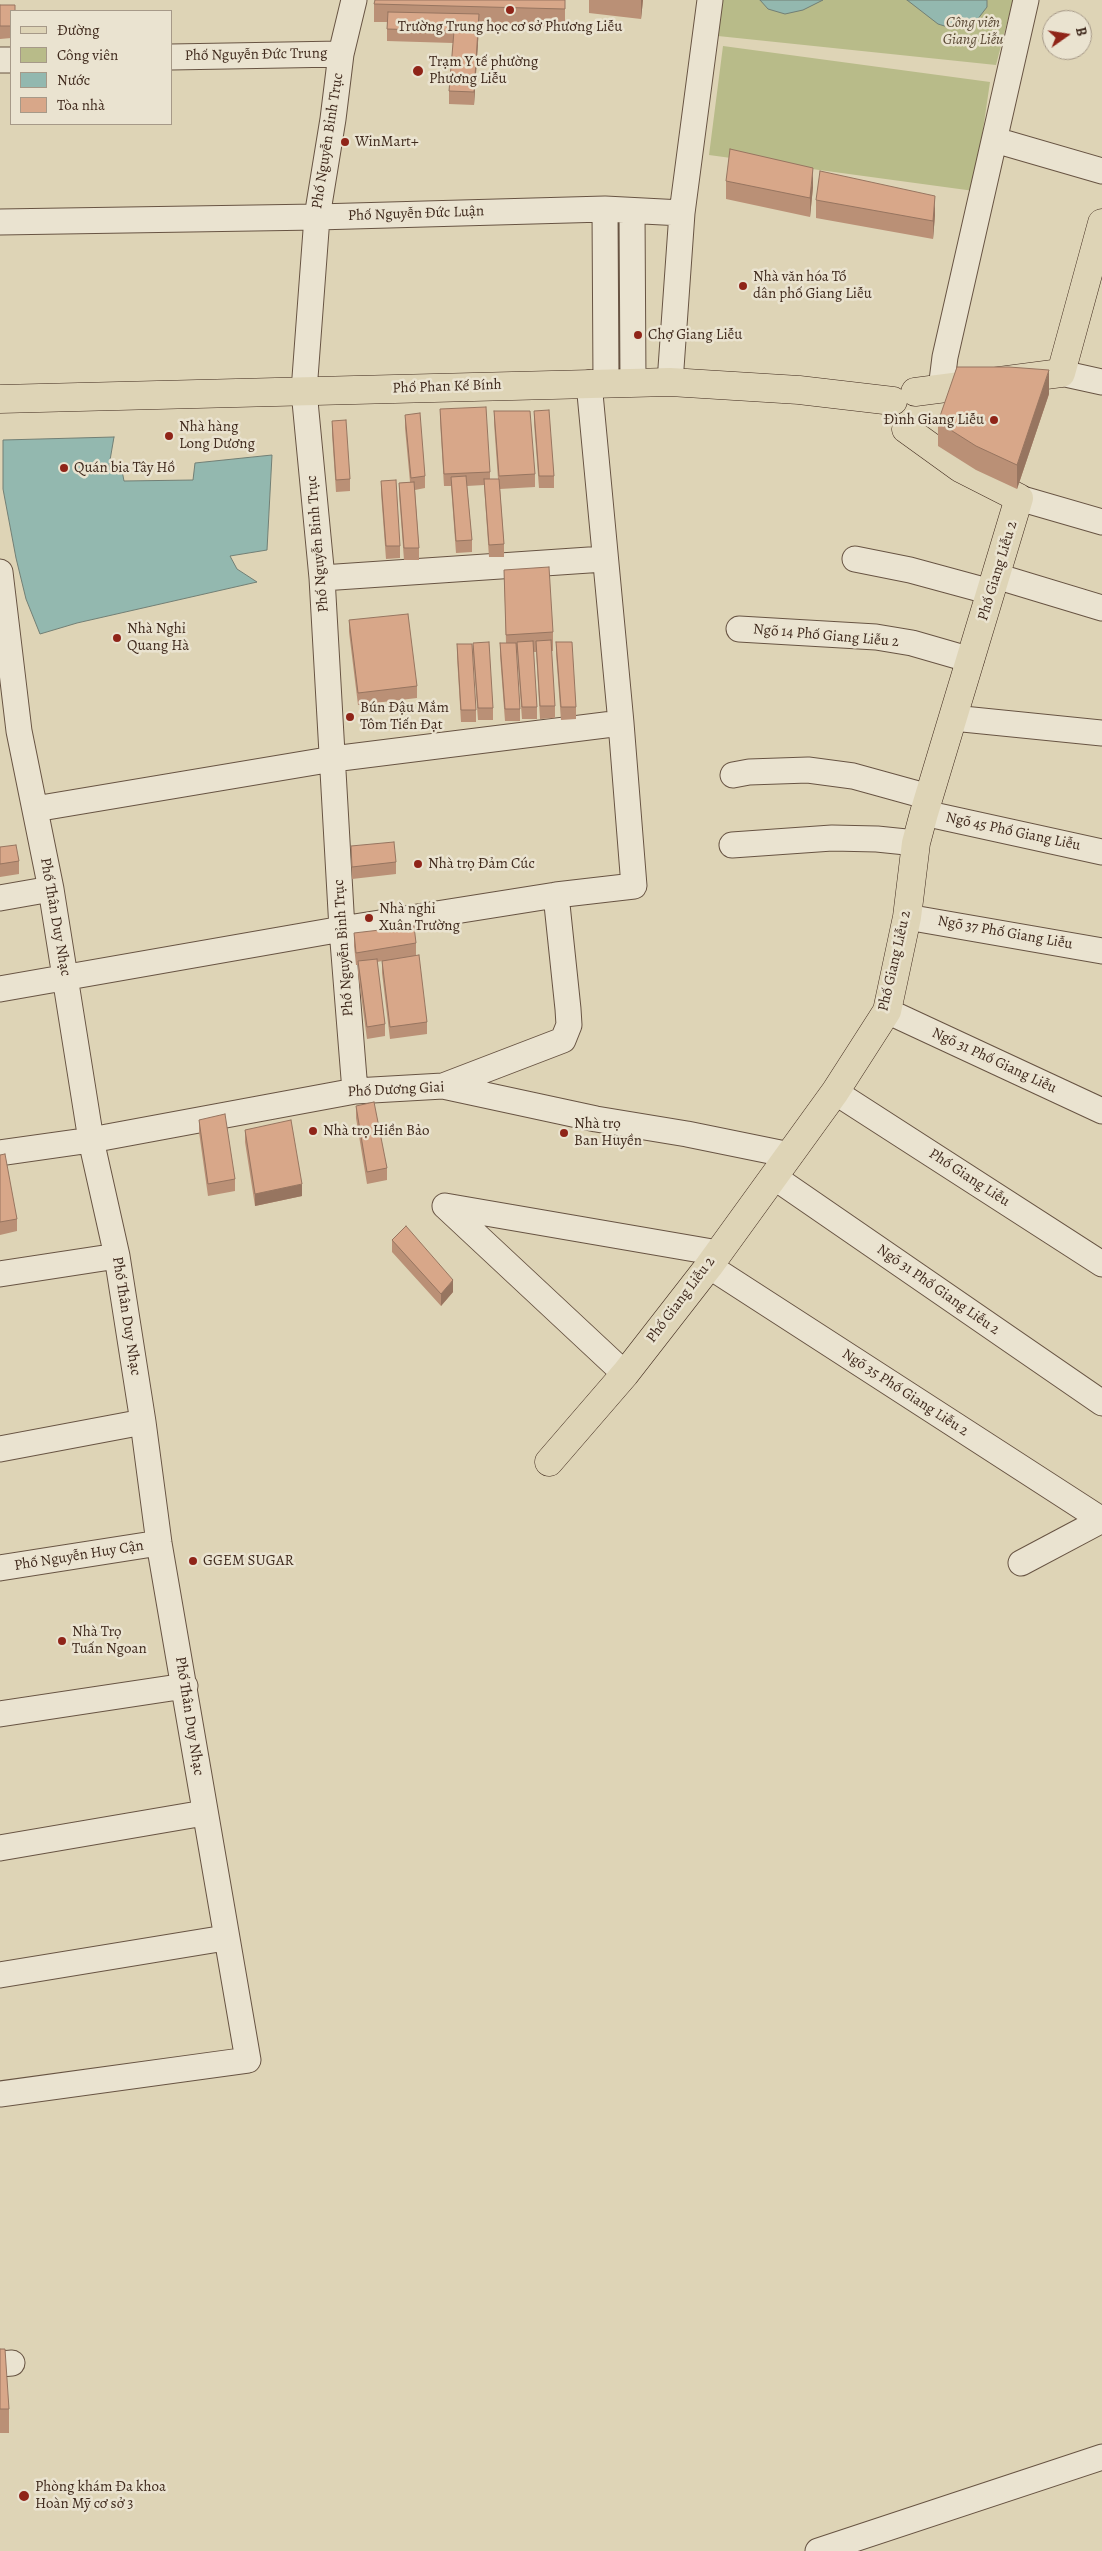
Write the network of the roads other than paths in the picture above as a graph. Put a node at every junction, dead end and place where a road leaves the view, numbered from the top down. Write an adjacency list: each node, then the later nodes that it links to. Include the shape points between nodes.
1 (354, 0): 4 (street, Phố Nguyễn Bỉnh Trục)
2 (710, 0): 10 (street)
3 (1026, 0): 6 (street)
4 (341, 54): 5 (street, Phố Nguyễn Đức Trung); 11 (street, Phố Nguyễn Bỉnh Trục)
5 (172, 57)
6 (995, 140): 7 (street); 21 (street, via 945,357)
7 (1102, 171)
8 (605, 209): 9 (street, Phố Nguyễn Đức Luận); 11 (street, Phố Nguyễn Đức Luận); 18 (street)
9 (632, 211): 10 (street, Phố Nguyễn Đức Luận); 19 (street)
10 (682, 213): 16 (street)
11 (317, 217): 12 (street, Phố Nguyễn Đức Luận); 20 (street, Phố Nguyễn Bỉnh Trục)
12 (0, 222)
13 (1102, 223): 14 (main road)
14 (1093, 290): 15 (main road)
15 (1061, 373): 17 (street); 21 (main road, Phố Phan Kế Bính)
16 (670, 382): 19 (main road, Phố Phan Kế Bính); 21 (main road, Phố Phan Kế Bính)
17 (1102, 382)
18 (597, 383): 19 (main road, Phố Phan Kế Bính); 20 (main road, Phố Phan Kế Bính); 25 (street)
19 (633, 383)
20 (304, 391): 22 (main road, Phố Phan Kế Bính); 28 (street, Phố Nguyễn Bỉnh Trục)
21 (916, 394): 23 (main road, via 890,413 896,424 960,468)
22 (0, 399)
23 (1020, 498): 24 (street); 29 (main road, Phố Giang Liễu 2)
24 (1102, 522)
25 (604, 559): 28 (street); 34 (street)
26 (855, 559): 29 (street)
27 (0, 572): 35 (street, Phố Thân Duy Nhạc)
28 (322, 578): 37 (street, Phố Nguyễn Bỉnh Trục)
29 (994, 584): 30 (street); 32 (main road, Phố Giang Liễu 2)
30 (1102, 608)
31 (739, 629): 32 (street, Ngõ 14 Phố Giang Liễu 2, via 876,637 912,643)
32 (971, 660): 33 (main road, Phố Giang Liễu 2)
33 (954, 718): 36 (street); 39 (main road, Phố Giang Liễu 2)
34 (621, 723): 37 (street); 45 (street, via 634,886)
35 (10, 732): 40 (street, Phố Thân Duy Nhạc)
36 (1102, 732)
37 (333, 759): 40 (street); 48 (street, Phố Nguyễn Bỉnh Trục)
38 (733, 775): 39 (street, Ngõ 45 Phố Giang Liễu, via 808,770 853,776)
39 (927, 805): 41 (main road, Phố Giang Liễu 2); 43 (street, Ngõ 45 Phố Giang Liễu)
40 (34, 808): 44 (street, Phố Thân Duy Nhạc)
41 (916, 843): 42 (street, via 832,838); 47 (main road, Phố Giang Liễu 2)
42 (732, 845)
43 (1102, 852)
44 (52, 890): 46 (street); 50 (street, Phố Thân Duy Nhạc)
45 (556, 895): 48 (street); 53 (street, via 569,1024 563,1040)
46 (0, 898)
47 (907, 917): 49 (street, Ngõ 37 Phố Giang Liễu); 52 (main road, Phố Giang Liễu 2)
48 (342, 929): 50 (street); 54 (street, Phố Nguyễn Bỉnh Trục)
49 (1102, 951)
50 (65, 977): 51 (street); 57 (street, Phố Thân Duy Nhạc)
51 (0, 989)
52 (886, 1010): 55 (main road, Phố Giang Liễu 2); 56 (street, Ngõ 31 Phố Giang Liễu)
53 (443, 1086): 54 (street, Phố Dương Giai); 59 (street, Phố Dương Giai, via 596,1119)
54 (355, 1090): 57 (street, Phố Dương Giai)
55 (835, 1092): 59 (main road, Phố Giang Liễu 2); 63 (street, Phố Giang Liễu)
56 (1102, 1111)
57 (91, 1140): 58 (street, Phố Dương Giai); 61 (street, Phố Thân Duy Nhạc)
58 (0, 1153)
59 (790, 1155): 60 (main road, Phố Giang Liễu 2)
60 (774, 1177): 62 (main road, Phố Giang Liễu 2); 66 (street, Ngõ 31 Phố Giang Liễu 2)
61 (117, 1256): 64 (street); 67 (street, Phố Thân Duy Nhạc)
62 (714, 1259): 65 (main road, Phố Giang Liễu 2); 65 (street, via 445,1206); 70 (street, Ngõ 35 Phố Giang Liễu 2)
63 (1102, 1264)
64 (0, 1274)
65 (625, 1374): 69 (main road, Phố Giang Liễu 2)
66 (1102, 1402)
67 (143, 1422): 68 (street); 71 (street, Phố Thân Duy Nhạc)
68 (0, 1449)
69 (549, 1462)
70 (1102, 1520): 72 (street)
71 (159, 1543): 73 (street, Phố Nguyễn Huy Cận); 74 (street, Phố Thân Duy Nhạc)
72 (1021, 1563)
73 (0, 1568)
74 (185, 1686): 75 (street); 76 (street, Phố Thân Duy Nhạc)
75 (0, 1714)
76 (204, 1813): 77 (street); 78 (street, Phố Thân Duy Nhạc)
77 (0, 1848)
78 (225, 1938): 79 (street); 80 (street, Phố Thân Duy Nhạc, via 248,2060)
79 (0, 1975)
80 (0, 2094)
81 (1102, 2458): 82 (street)
82 (818, 2551)

